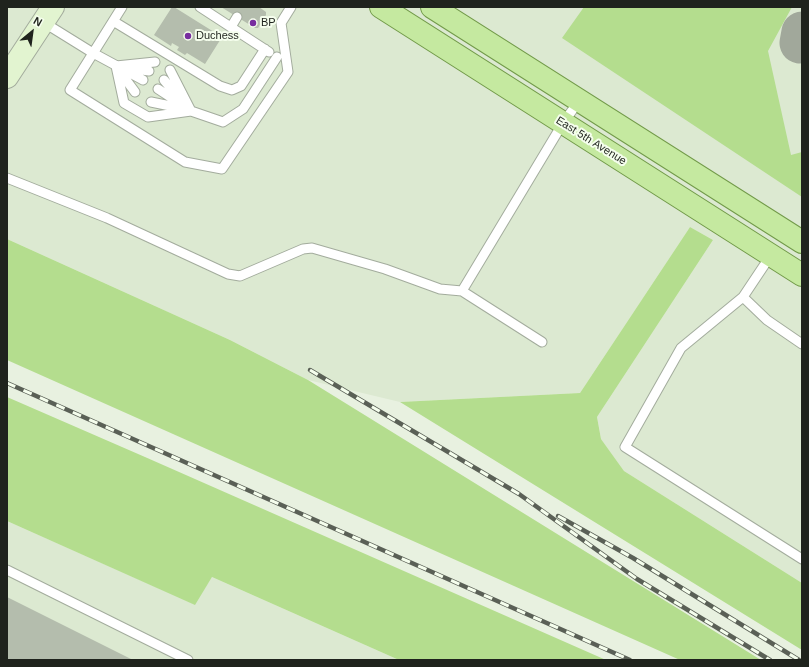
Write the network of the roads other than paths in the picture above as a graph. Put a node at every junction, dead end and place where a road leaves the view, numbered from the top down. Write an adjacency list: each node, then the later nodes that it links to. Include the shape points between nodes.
1 (122, 7): 9 (lane)
2 (200, 7): 6 (lane)
3 (291, 7): 15 (lane, via 282,23)
4 (381, 7): 27 (main road, East 5th Avenue)
5 (432, 7): 24 (main road)
6 (214, 11): 10 (lane)
7 (48, 15): 12 (lane); 19 (main road)
8 (237, 17): 10 (lane)
9 (113, 21): 11 (lane, via 220,86 232,90 241,86); 12 (lane)
10 (231, 27): 11 (lane)
11 (265, 49): 13 (lane)
12 (93, 53): 15 (lane, via 70,90 185,162 222,169 288,72); 16 (lane)
13 (277, 57): 15 (lane); 26 (lane, via 243,109 223,122)
14 (155, 62): 16 (lane)
15 (286, 63)
16 (116, 66): 18 (lane); 20 (lane); 23 (lane); 26 (lane, via 124,103 148,117)
17 (170, 70): 26 (lane)
18 (148, 71)
19 (7, 77)
20 (143, 80)
21 (164, 80): 26 (lane)
22 (158, 90): 26 (lane)
23 (134, 92)
24 (580, 101): 27 (lane); 29 (main road)
25 (151, 102): 26 (lane)
26 (191, 111)
27 (563, 123): 30 (main road, East 5th Avenue); 32 (lane)
28 (7, 178): 32 (lane, via 107,218 228,274 240,276 303,249 312,248 385,269 440,289)
29 (802, 242)
30 (771, 255): 31 (main road, East 5th Avenue); 33 (lane)
31 (802, 276)
32 (462, 291): 34 (lane)
33 (743, 297): 35 (lane, via 767,320); 36 (lane, via 681,348 625,447)
34 (542, 342)
35 (802, 344)
36 (802, 559)
37 (7, 570): 38 (lane)
38 (188, 660)

